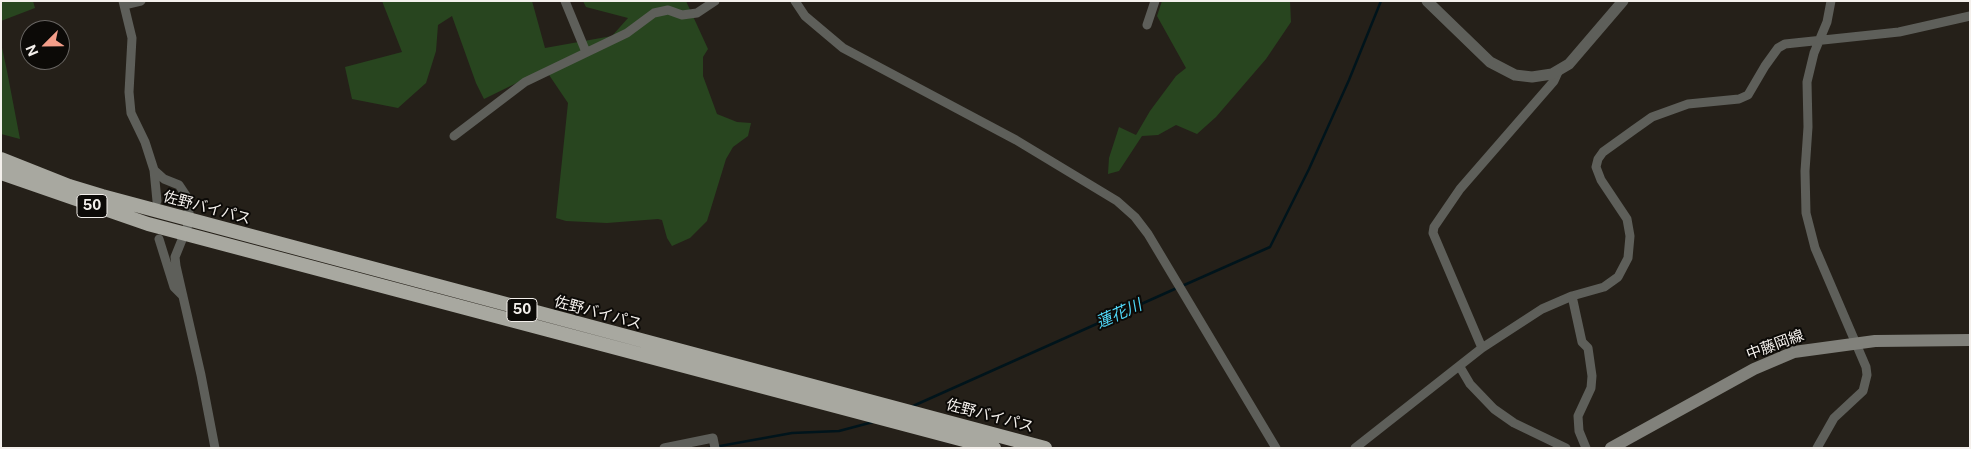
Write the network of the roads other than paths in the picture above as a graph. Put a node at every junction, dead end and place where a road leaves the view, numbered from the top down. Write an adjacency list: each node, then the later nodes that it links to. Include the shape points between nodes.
1 (141, 1): 9 (street)
2 (565, 1): 13 (street)
3 (715, 1): 13 (street, via 697,13 682,15 668,10 654,13 627,33)
4 (795, 1): 34 (street, via 805,16 844,48 1016,140 1117,201 1135,217)
5 (1155, 1): 11 (street)
6 (1427, 1): 14 (street, via 1481,54 1500,68 1523,77 1538,77)
7 (1623, 1): 14 (street, via 1576,58)
8 (1831, 1): 12 (street)
9 (124, 3): 17 (street, via 132,38 131,113)
10 (1970, 16): 12 (street, via 1899,32)
11 (1147, 25)
12 (1819, 40): 24 (street, via 1785,44 1778,48 1748,95 1739,99 1688,104 1652,117 1603,152 1596,167 1627,219 1630,236 1628,258 1618,277 1604,286); 26 (street, via 1807,82 1806,213 1815,248)
13 (586, 52): 15 (street, via 525,82)
14 (1559, 70): 27 (street, via 1554,81 1460,190 1434,228 1433,233)
15 (454, 136)
16 (1, 159): 20 (highway, 佐野バイパス / 50, via 69,186)
17 (154, 170): 19 (street); 20 (street, via 164,179 179,184 187,197)
18 (1, 173): 21 (highway, 佐野バイパス / 50, via 99,209)
19 (157, 201)
20 (190, 220): 21 (street); 33 (highway, 佐野バイパス / 50)
21 (184, 234): 23 (street, via 175,257); 32 (highway, 佐野バイパス / 50)
22 (159, 239): 23 (street, via 174,287)
23 (183, 296): 30 (street)
24 (1572, 296): 27 (street, via 1542,310); 37 (street, via 1582,342 1588,348 1592,376 1578,416 1579,431)
25 (1970, 340): 26 (main road, 中藤岡線)
26 (1855, 342): 38 (main road, 中藤岡線, via 1818,347 1776,359); 39 (street, via 1866,367 1863,391 1834,418)
27 (1482, 348): 28 (street)
28 (1460, 367): 35 (street); 36 (street, via 1470,384 1494,409 1514,423)
29 (715, 444): 31 (street, via 713,438)
30 (214, 448)
31 (664, 448)
32 (994, 448)
33 (1045, 448)
34 (1276, 448)
35 (1355, 448)
36 (1566, 448)
37 (1586, 448)
38 (1611, 448)
39 (1817, 448)

